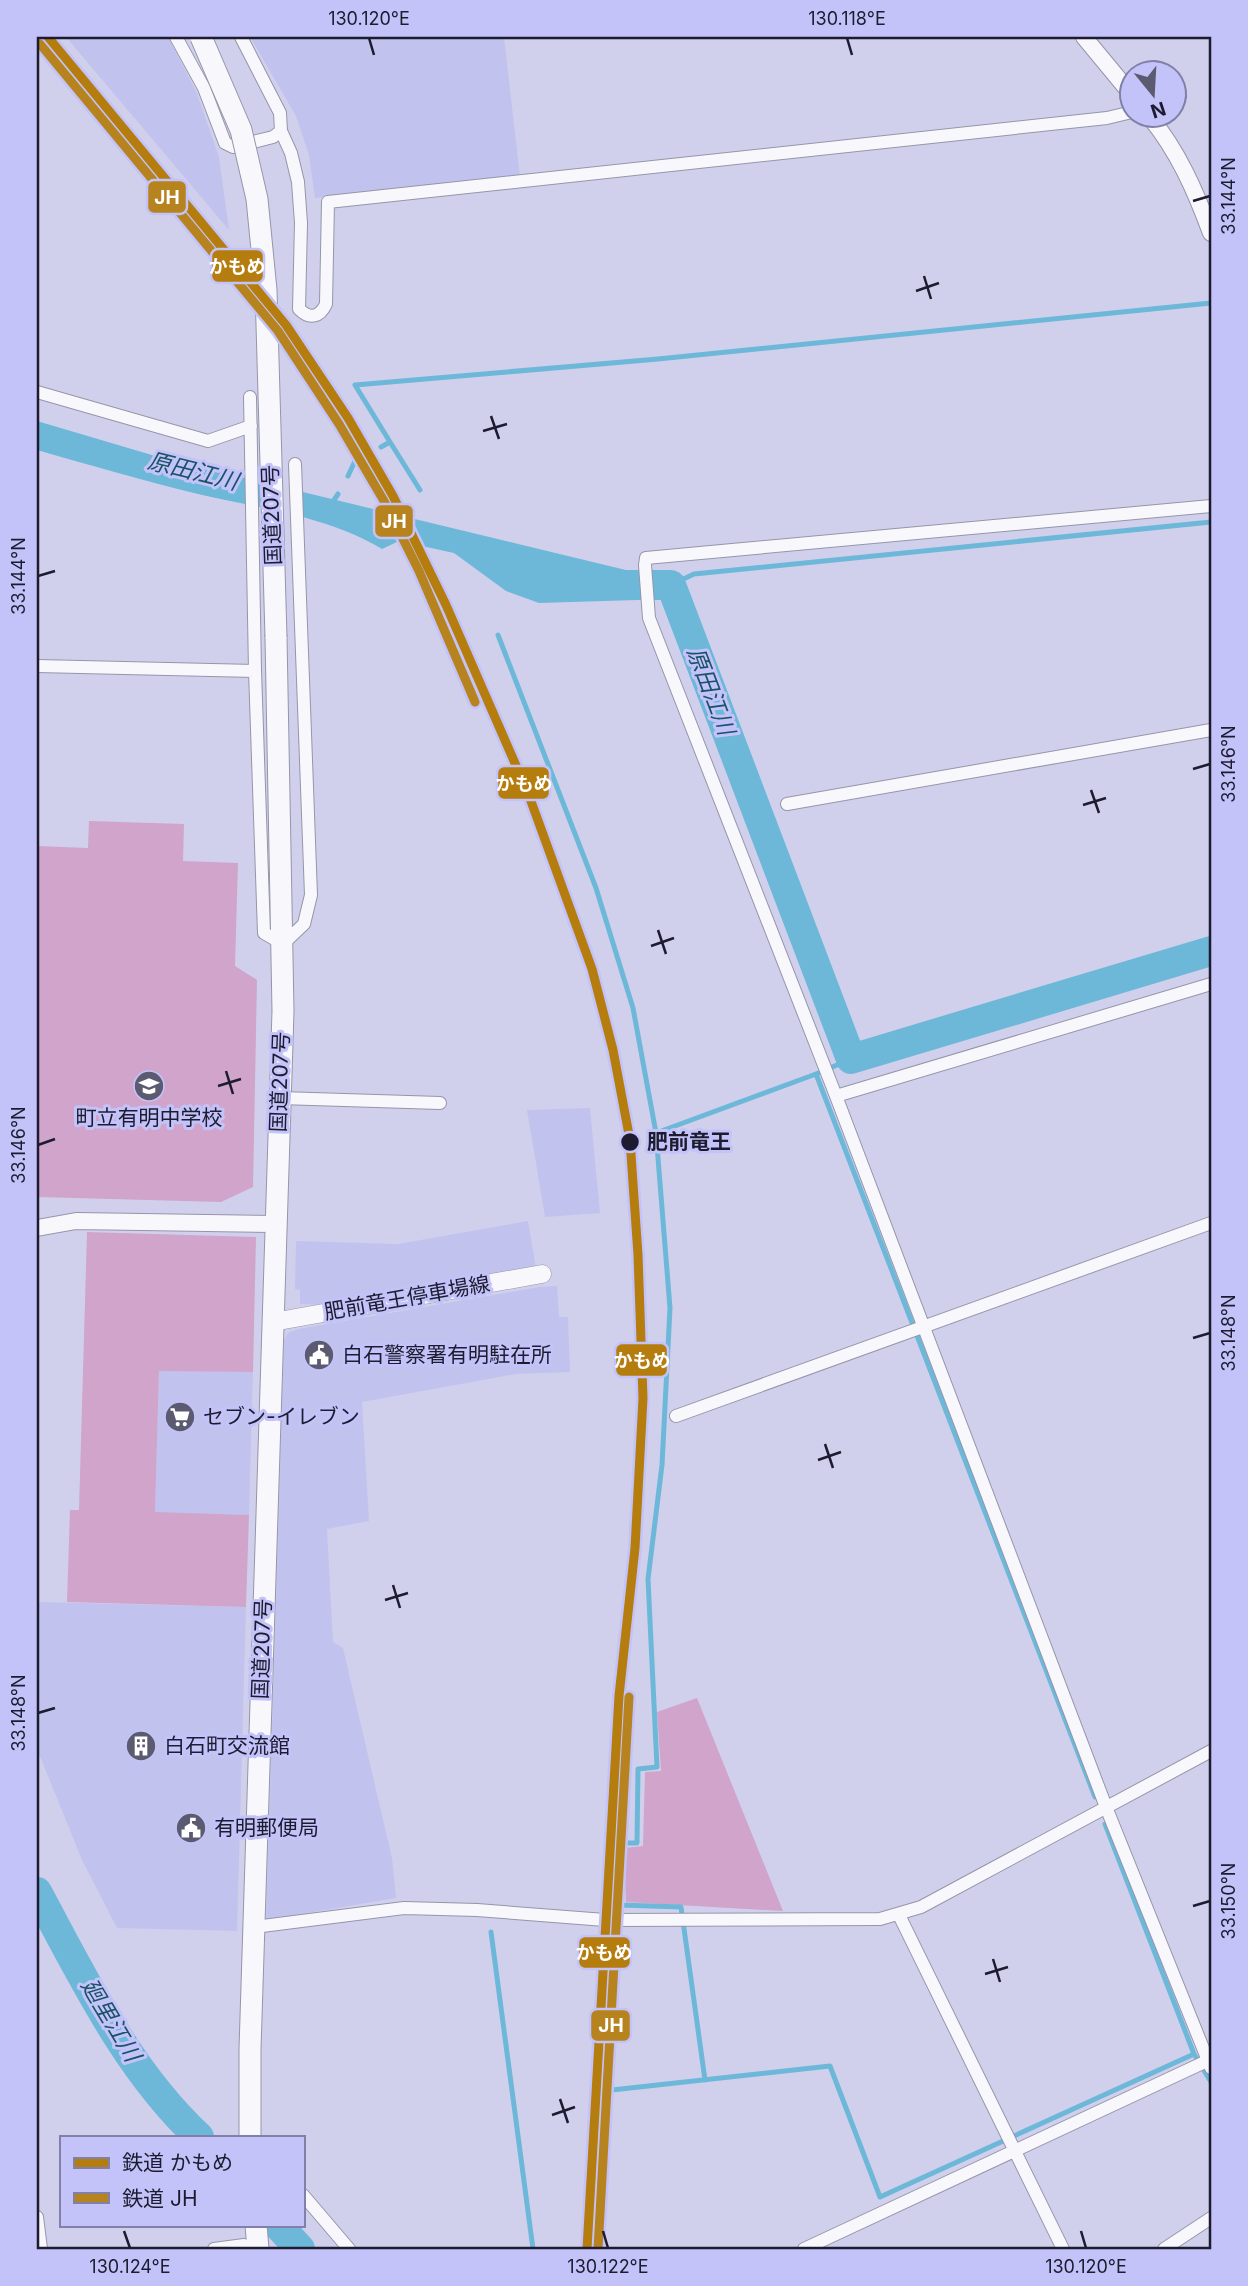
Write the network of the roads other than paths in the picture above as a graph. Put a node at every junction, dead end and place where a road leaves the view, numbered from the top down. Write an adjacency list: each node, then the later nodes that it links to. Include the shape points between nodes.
1 (176, 37): 8 (street, via 204,88 225,143 233,147)
2 (201, 37): 19 (highway, 国道207号, bridge, via 241,130 257,199 266,290)
3 (240, 37): 8 (street, via 280,113)
4 (1084, 37): 5 (street)
5 (1118, 78)
6 (1118, 115): 8 (street, via 328,202 326,304 322,313 313,316 299,309 298,182)
7 (1160, 130): 9 (street, via 1193,184)
8 (281, 131)
9 (1211, 233)
10 (37, 392): 12 (street, via 208,441)
11 (250, 397): 12 (street)
12 (251, 426): 16 (street)
13 (295, 464): 19 (street, via 311,895 304,924)
14 (1211, 506): 21 (street, via 646,558 649,618)
15 (37, 666): 16 (street)
16 (255, 671): 19 (street, via 264,933)
17 (1211, 730): 18 (street)
18 (787, 804)
19 (283, 944): 22 (highway, 国道207号)
20 (1211, 984): 21 (street)
21 (836, 1096): 29 (street)
22 (279, 1098): 23 (street); 25 (highway, 国道207号)
23 (440, 1103)
24 (1211, 1223): 29 (street)
25 (275, 1224): 26 (street, via 76,1221); 28 (highway, 国道207号)
26 (37, 1228)
27 (542, 1274): 28 (main road, 肥前竜王停車場線)
28 (272, 1322): 34 (highway, 国道207号)
29 (916, 1328): 30 (street); 32 (street)
30 (676, 1416)
31 (1211, 1751): 32 (street)
32 (1107, 1808): 33 (street); 35 (street)
33 (899, 1915): 34 (street, via 880,1919 605,1920 404,1908); 37 (street)
34 (254, 1927): 36 (highway, 国道207号)
35 (1205, 2065): 37 (street)
36 (253, 2136)
37 (1010, 2142): 47 (street); 48 (street)
38 (304, 2196): 46 (street)
39 (37, 2217): 42 (street)
40 (1211, 2218): 49 (street)
41 (256, 2226): 45 (highway)
42 (41, 2249)
43 (214, 2249): 44 (street, via 244,2245)
44 (250, 2249)
45 (258, 2249)
46 (349, 2249)
47 (804, 2249)
48 (1063, 2249)
49 (1164, 2249)

